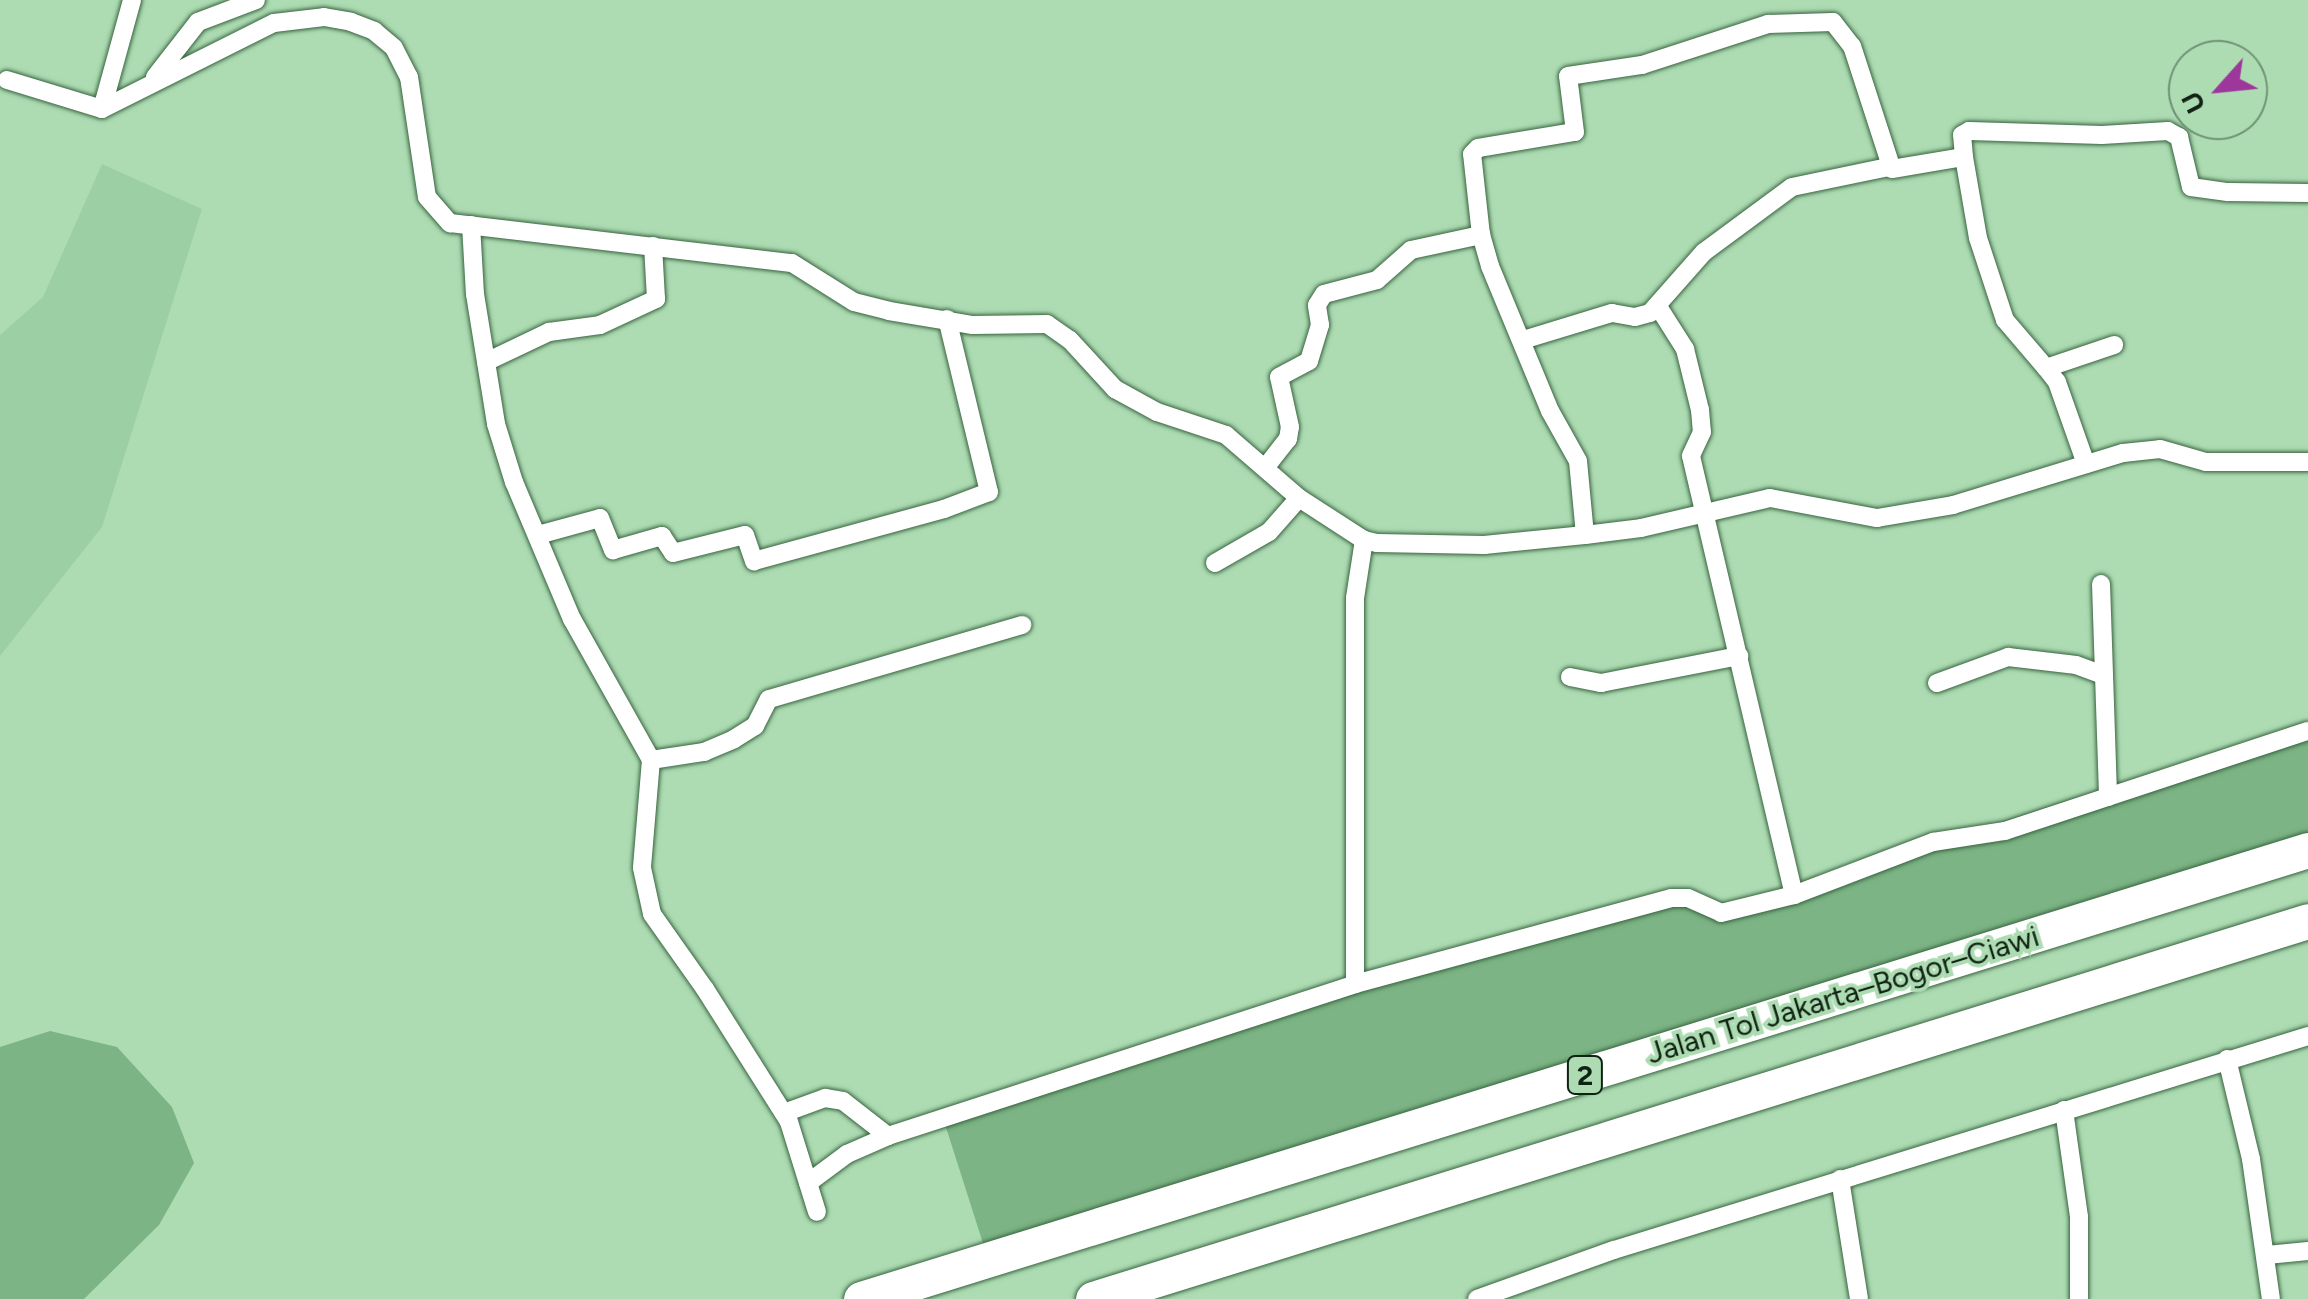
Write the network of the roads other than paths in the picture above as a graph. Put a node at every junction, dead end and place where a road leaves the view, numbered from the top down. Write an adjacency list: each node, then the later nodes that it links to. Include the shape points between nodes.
1 (132, 0): 5 (street)
2 (256, 0): 4 (street, via 198,22)
3 (7, 80): 5 (street)
4 (152, 82): 5 (street); 9 (street, via 274,24 324,17 374,32 394,48 409,77 431,207 450,223)
5 (102, 109)
6 (1964, 157): 7 (street); 8 (street, via 1962,135 1970,131 2168,131 2178,137 2191,186); 17 (street, via 1978,238 2004,320)
7 (1889, 167): 10 (street, via 1852,46 1840,27 1825,21 1768,24 1642,65 1568,76 1576,132 1472,154); 12 (street, via 1792,187 1704,252)
8 (2308, 193)
9 (471, 226): 11 (street); 16 (street)
10 (1481, 235): 14 (street); 20 (street, via 1412,250 1377,280 1324,294 1310,361 1279,377 1290,426)
11 (652, 246): 13 (street, via 792,263 854,302); 16 (street, via 656,298 600,326 549,332)
12 (1660, 308): 14 (street, via 1635,317 1596,317); 22 (street, via 1685,349 1700,410 1702,432 1691,456)
13 (947, 319): 20 (street, via 1047,324 1115,389 1157,412 1226,435); 23 (street, via 989,492 754,561 744,535 673,553 662,536 613,550 600,518)
14 (1524, 340): 24 (street, via 1550,411 1578,461)
15 (2114, 345): 17 (street)
16 (486, 362): 23 (street, via 496,424)
17 (2046, 368): 19 (street)
18 (2308, 462): 19 (street, via 2206,462 2160,448)
19 (2086, 464): 22 (street, via 2005,492 1881,518 1775,498)
20 (1265, 468): 21 (street)
21 (1299, 498): 25 (street); 26 (street, via 1269,532)
22 (1706, 512): 24 (street); 29 (street)
23 (538, 535): 34 (street, via 572,619)
24 (1584, 535): 25 (street, via 1423,547)
25 (1364, 540): 39 (street, via 1355,598)
26 (1215, 563)
27 (2101, 584): 30 (street)
28 (1022, 624): 34 (street, via 769,699 755,726 734,739 704,752)
29 (1739, 656): 31 (street, via 1601,683); 37 (street)
30 (2102, 675): 32 (street, via 2008,657); 35 (street)
31 (1570, 677)
32 (1938, 683)
33 (2308, 731): 35 (street)
34 (651, 760): 43 (street, via 642,868 652,914)
35 (2108, 796): 37 (street, via 2005,831 1933,842)
36 (2308, 850): 51 (highway, Jalan Tol Jakarta–Bogor–Ciawi / 2)
37 (1794, 895): 39 (street, via 1721,914 1688,898 1671,898)
38 (2308, 921): 48 (highway, 2)
39 (1355, 984): 44 (street)
40 (2308, 1036): 41 (street)
41 (2227, 1058): 42 (street); 50 (street)
42 (2064, 1110): 45 (street); 56 (street, via 2079,1217)
43 (784, 1113): 44 (street, via 824,1098 843,1101); 46 (street)
44 (888, 1136): 46 (street, via 847,1154)
45 (1840, 1179): 54 (street); 55 (street)
46 (808, 1184): 47 (street)
47 (817, 1212)
48 (1337, 1224): 52 (highway, 2); 53 (highway)
49 (2308, 1251): 50 (street)
50 (2267, 1255): 57 (street)
51 (861, 1299)
52 (1092, 1299)
53 (1169, 1299)
54 (1478, 1299)
55 (1859, 1299)
56 (2079, 1299)
57 (2271, 1299)

